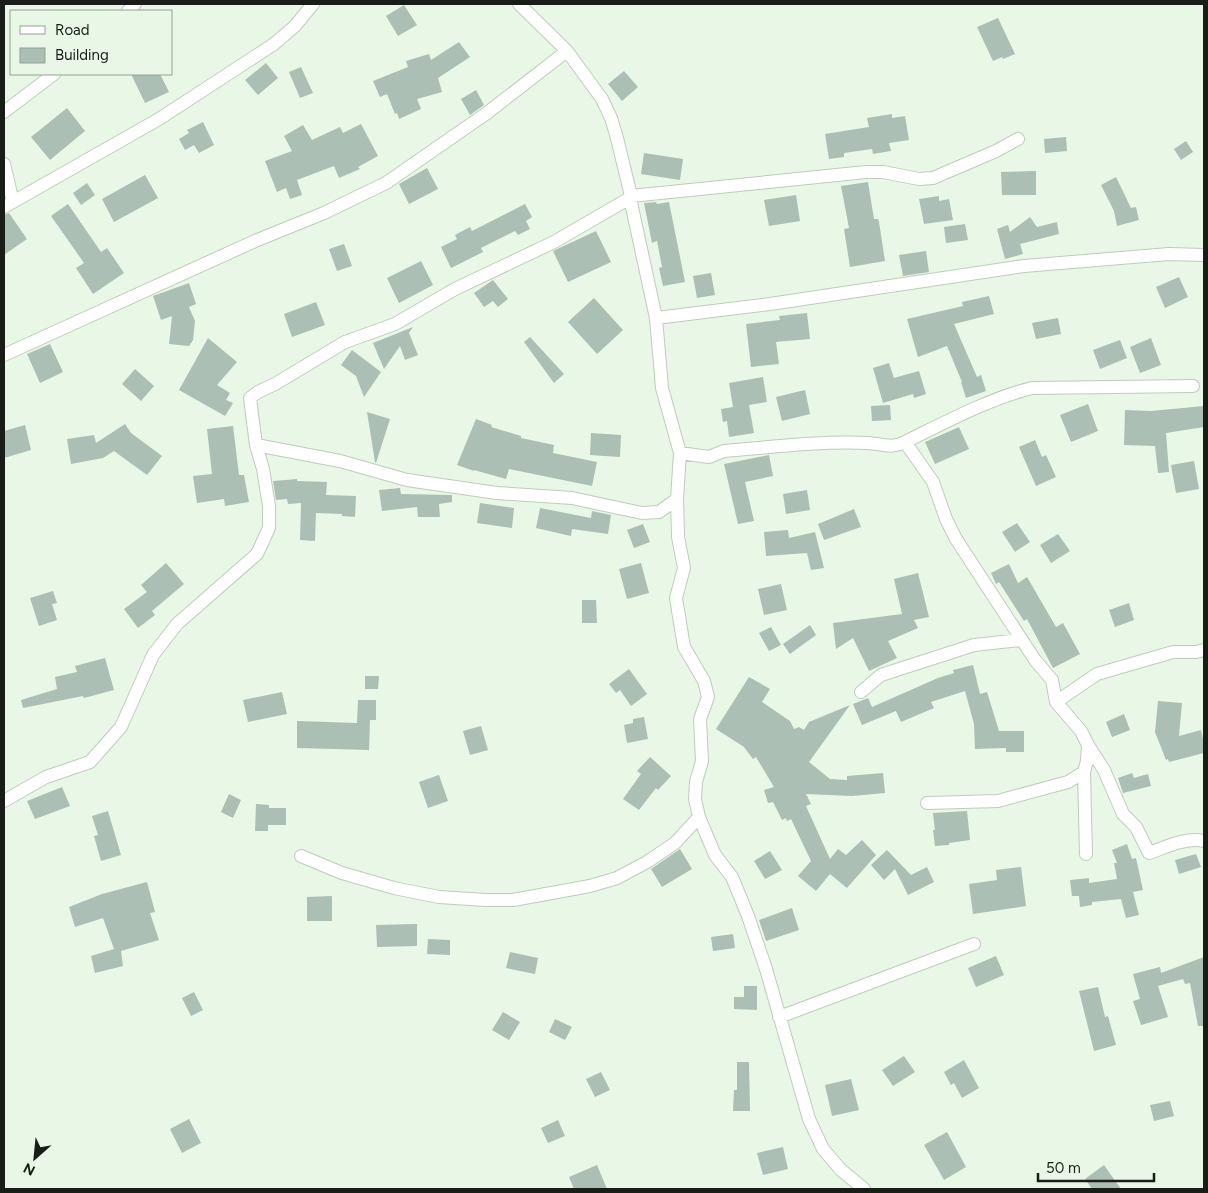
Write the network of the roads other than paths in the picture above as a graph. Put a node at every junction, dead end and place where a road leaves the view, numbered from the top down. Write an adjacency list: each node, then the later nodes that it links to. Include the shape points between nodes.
1 (314, 4): 9 (street, via 274,44 158,118)
2 (524, 6): 3 (street)
3 (567, 51): 8 (street, via 602,99 611,118); 12 (street, via 487,113 386,183)
4 (53, 75): 5 (street)
5 (4, 112)
6 (1018, 139): 8 (street, via 926,179 866,172)
7 (4, 164): 9 (street)
8 (631, 197): 11 (street); 15 (street, via 554,242 455,289 395,324 346,342 258,392 250,398)
9 (8, 204)
10 (1204, 255): 11 (street, via 1169,254 1024,266)
11 (656, 318): 16 (street, via 662,388)
12 (4, 356)
13 (1193, 386): 14 (street, via 1032,388 1010,393)
14 (905, 442): 16 (street, via 896,447 880,443 841,442 724,451 709,457); 18 (street, via 932,482 956,539)
15 (256, 445): 17 (street, via 340,461 407,480 497,493 572,498 642,513 658,512); 24 (street, via 269,506 269,528 257,554 177,624 153,655 121,727 90,762 46,777)
16 (680, 453): 17 (street)
17 (676, 499): 26 (street, via 684,568 676,598 684,647 704,681 708,698 700,719 702,761 695,799)
18 (1021, 640): 20 (street, via 974,645 890,672 881,675); 21 (street, via 1052,680)
19 (1204, 650): 21 (street, via 1173,652 1097,674)
20 (861, 692)
21 (1056, 702): 22 (street, via 1081,731)
22 (1088, 745): 23 (street); 27 (street, via 1104,770 1124,814 1136,827 1149,853 1196,839)
23 (1084, 772): 25 (street, via 1068,782 998,801); 28 (street)
24 (4, 801)
25 (927, 803)
26 (699, 817): 29 (street, via 676,843 617,878 513,900 440,897 394,888 342,873); 31 (street, via 715,855 732,877 748,916)
27 (1204, 841)
28 (1086, 854)
29 (301, 856)
30 (974, 944): 31 (street)
31 (779, 1016): 32 (street, via 809,1119 823,1149)
32 (864, 1189)

